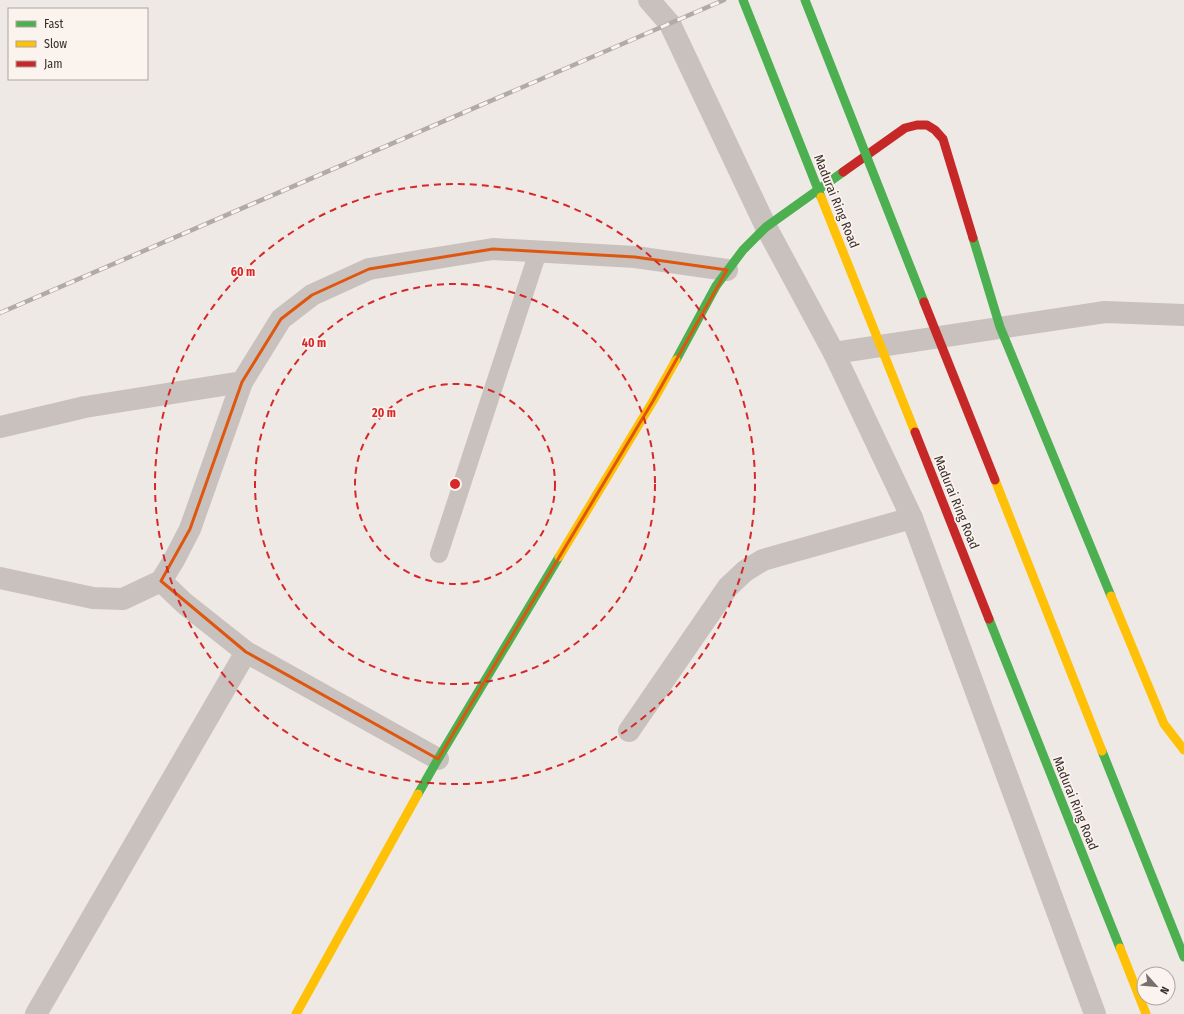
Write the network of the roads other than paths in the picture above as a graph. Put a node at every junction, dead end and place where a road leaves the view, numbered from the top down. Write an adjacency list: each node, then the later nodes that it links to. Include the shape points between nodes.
1 (650, 0): 4 (street, via 670,24)
2 (743, 0): 24 (main road, Madurai Ring Road, bridge)
3 (805, 0): 20 (main road, bridge)
4 (766, 227): 6 (main road, via 742,250); 8 (main road, via 906,128 915,124 926,124 935,129 943,139); 9 (street)
5 (538, 252): 6 (street, via 635,257); 10 (street, via 493,250 369,269 312,295 281,319); 13 (lane)
6 (727, 270): 19 (main road, via 649,408)
7 (1184, 315): 8 (street, via 1105,312)
8 (1000, 327): 9 (street); 18 (main road, via 1164,724)
9 (834, 353): 12 (street)
10 (242, 382): 11 (street, via 85,407); 15 (street, via 190,529)
11 (0, 427)
12 (912, 518): 17 (street, via 763,560 745,571 728,587); 23 (street)
13 (439, 554)
14 (0, 578): 15 (street, via 93,598 123,599)
15 (161, 581): 16 (street, via 184,603)
16 (246, 652): 19 (street); 21 (street)
17 (629, 732)
18 (1184, 750)
19 (438, 759): 22 (main road)
20 (1184, 957)
21 (36, 1014)
22 (296, 1014)
23 (1095, 1014)
24 (1146, 1014)

